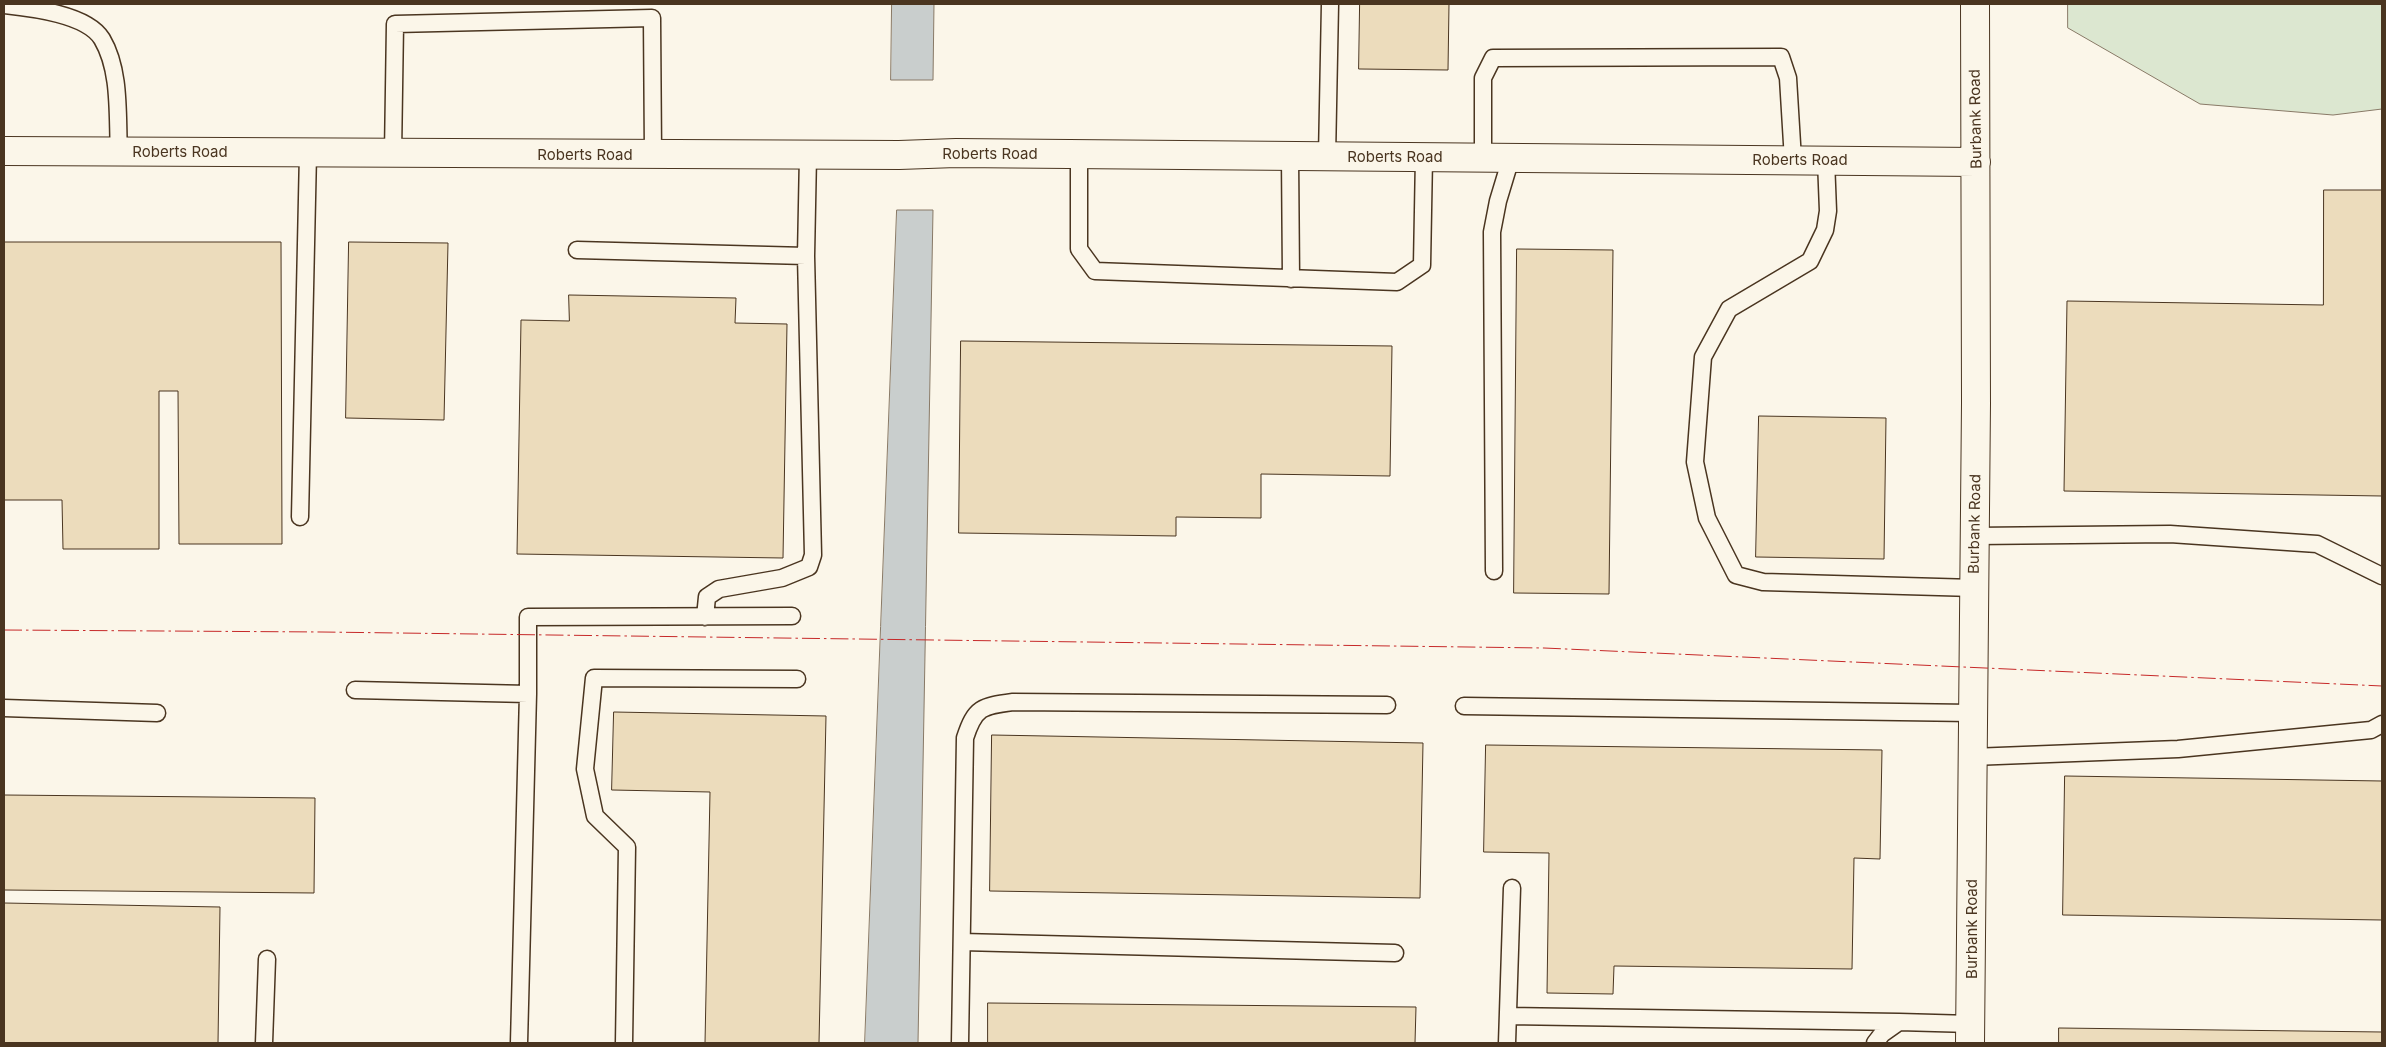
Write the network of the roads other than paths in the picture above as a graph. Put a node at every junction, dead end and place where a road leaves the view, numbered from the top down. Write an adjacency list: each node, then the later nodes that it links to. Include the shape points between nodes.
1 (1330, 4): 12 (lane)
2 (1975, 4): 18 (street, Burbank Road)
3 (4, 5): 5 (lane, via 39,9 81,21 102,38 114,71)
4 (4, 151): 5 (street, Roberts Road)
5 (119, 152): 6 (street, Roberts Road)
6 (308, 153): 7 (street, Roberts Road); 22 (lane)
7 (393, 154): 9 (street, Roberts Road); 9 (lane, via 394,24 652,18)
8 (1079, 154): 10 (street, Roberts Road); 11 (street, Roberts Road); 21 (lane, via 1079,249 1095,271)
9 (653, 155): 10 (street, Roberts Road)
10 (808, 155): 20 (lane)
11 (1290, 156): 12 (street, Roberts Road); 21 (lane)
12 (1327, 157): 13 (street, Roberts Road)
13 (1424, 157): 14 (street, Roberts Road); 21 (lane, via 1422,265 1397,282)
14 (1483, 158): 15 (street, Roberts Road); 16 (lane, via 1483,78 1493,58 1781,57 1788,78)
15 (1511, 158): 16 (street, Roberts Road); 24 (lane, via 1492,232)
16 (1793, 160): 17 (street, Roberts Road)
17 (1826, 160): 18 (street, Roberts Road); 26 (lane, via 1828,212 1810,261 1729,309 1703,357 1695,462 1707,518 1736,575 1763,582)
18 (1976, 162): 23 (street, Burbank Road)
19 (576, 250): 20 (lane)
20 (806, 256): 28 (lane, via 813,555 809,567 782,578 718,589 707,597)
21 (1291, 279)
22 (300, 517)
23 (1974, 536): 25 (lane, via 2170,534 2317,544); 26 (street, Burbank Road)
24 (1494, 571)
25 (2382, 576)
26 (1974, 588): 35 (street, Burbank Road)
27 (792, 616): 28 (lane)
28 (705, 617): 31 (lane, via 528,617)
29 (798, 679): 48 (lane, via 594,678 585,769 595,816 627,847)
30 (355, 690): 31 (lane)
31 (528, 694): 47 (lane)
32 (1387, 705): 40 (lane, via 1013,702 990,705 972,717 965,738)
33 (1464, 706): 35 (lane)
34 (4, 708): 36 (lane)
35 (1972, 713): 38 (street, Burbank Road)
36 (157, 714)
37 (2382, 724): 38 (lane, via 2371,730 2178,749)
38 (1972, 757): 45 (street, Burbank Road)
39 (1512, 888): 43 (lane)
40 (962, 942): 41 (lane); 49 (lane)
41 (1395, 953)
42 (267, 958): 46 (lane)
43 (1508, 1016): 44 (lane); 50 (lane)
44 (1899, 1022): 45 (lane); 51 (lane)
45 (1971, 1034)
46 (264, 1043)
47 (519, 1043)
48 (624, 1043)
49 (960, 1043)
50 (1507, 1043)
51 (1875, 1043)

